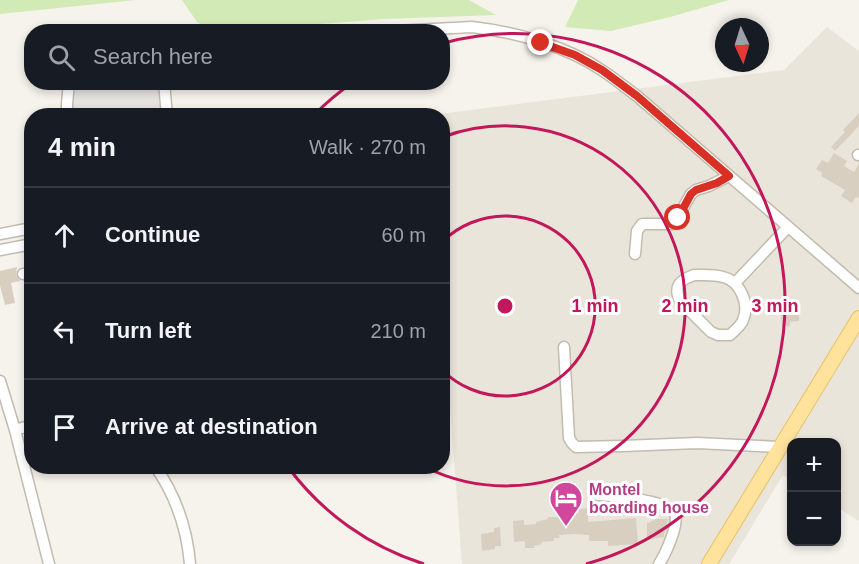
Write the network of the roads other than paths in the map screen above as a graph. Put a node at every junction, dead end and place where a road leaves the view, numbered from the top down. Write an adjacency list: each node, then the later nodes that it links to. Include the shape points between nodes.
1 (450, 28): 6 (street, via 509,33 575,55 637,96)
2 (68, 90): 4 (street)
3 (165, 90): 5 (street)
4 (67, 108)
5 (166, 108)
6 (729, 176): 7 (street); 12 (street, via 691,194 674,224 638,227)
7 (788, 227): 13 (street); 14 (street)
8 (24, 230): 9 (street)
9 (0, 234)
10 (24, 246): 11 (street)
11 (0, 250)
12 (635, 254)
13 (735, 283): 13 (street, via 724,277 694,275 678,286 677,294 711,332 730,335 744,319 743,294)
14 (859, 288)
15 (859, 318): 20 (main road)
16 (564, 346): 20 (street, via 569,438 576,447 697,443)
17 (0, 381): 19 (street)
18 (24, 427): 19 (street)
19 (15, 430): 21 (street)
20 (780, 447): 28 (main road)
21 (24, 465)
22 (26, 474): 25 (street)
23 (160, 474): 26 (street, via 184,524)
24 (598, 495): 27 (street, via 639,500 673,510 676,521)
25 (49, 564)
26 (190, 564)
27 (659, 564)
28 (708, 564)

